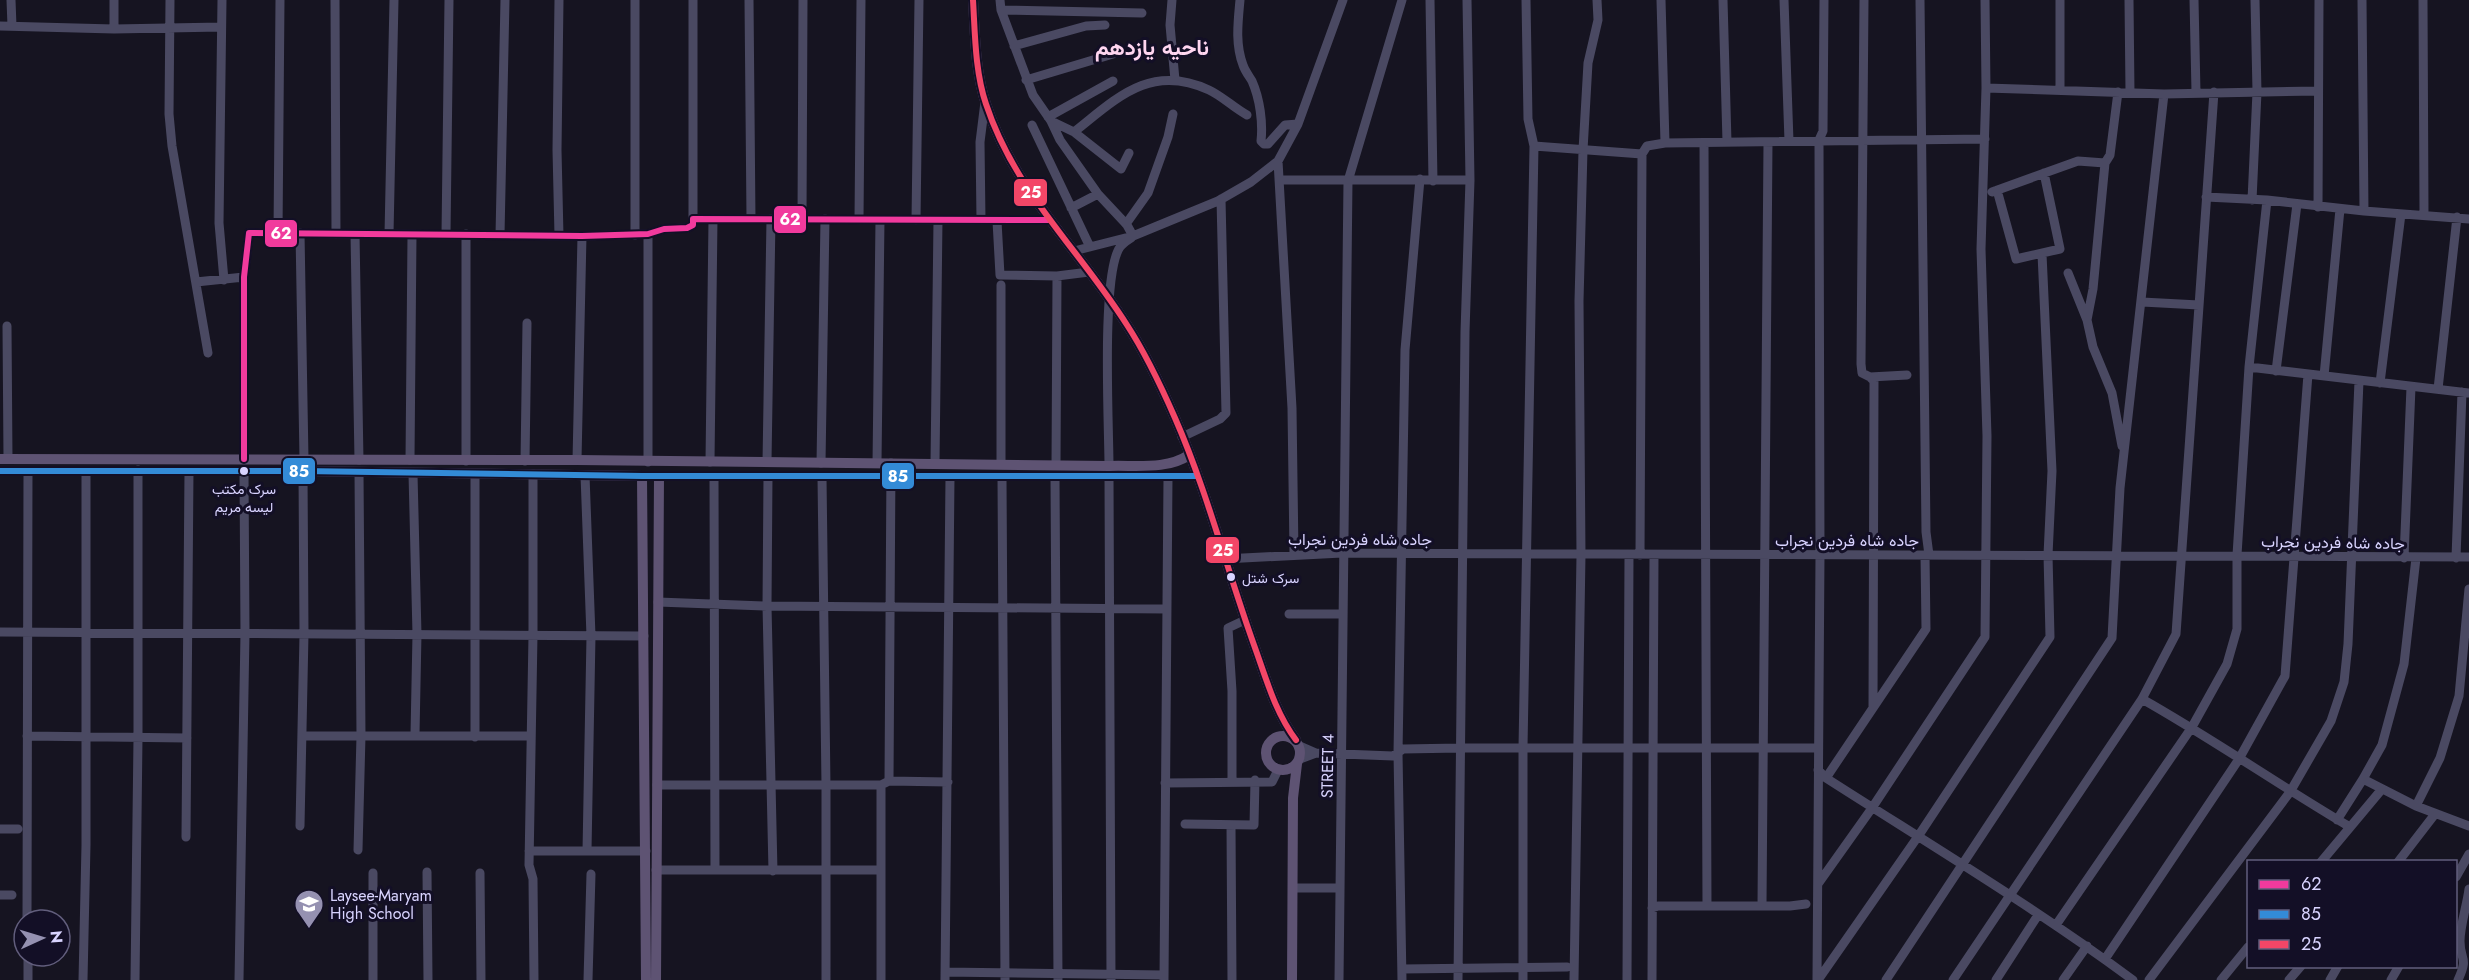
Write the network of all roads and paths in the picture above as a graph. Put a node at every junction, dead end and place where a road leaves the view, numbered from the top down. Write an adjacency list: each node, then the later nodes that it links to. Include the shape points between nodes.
1 (12, 0): 46 (street)
2 (114, 0): 49 (street)
3 (170, 0): 48 (street)
4 (222, 0): 47 (street)
5 (280, 0): 124 (street)
6 (335, 0): 126 (street)
7 (394, 0): 128 (street)
8 (449, 0): 130 (street)
9 (505, 0): 133 (street)
10 (559, 0): 135 (street)
11 (635, 0): 134 (street)
12 (693, 0): 109 (street)
13 (748, 0): 111 (street)
14 (803, 0): 113 (street)
15 (861, 0): 115 (street)
16 (919, 0): 117 (street)
17 (974, 0): 64 (main road)
18 (1058, 0): 42 (street)
19 (1172, 0): 53 (street)
20 (1240, 0): 68 (street, via 1239,52 1257,98 1261,141 1268,144 1285,125)
21 (1343, 0): 68 (street)
22 (1402, 0): 92 (street, STREET 4)
23 (1430, 0): 93 (street)
24 (1467, 0): 91 (street)
25 (1526, 0): 81 (street, via 1528,119)
26 (1597, 0): 83 (street, via 1598,20 1588,63)
27 (1662, 0): 79 (street)
28 (1723, 0): 76 (street)
29 (1785, 0): 75 (street)
30 (1824, 0): 73 (street, via 1823,131)
31 (1864, 0): 78 (street)
32 (1920, 0): 74 (street)
33 (1985, 0): 55 (street)
34 (2060, 0): 56 (street)
35 (2129, 0): 59 (street)
36 (2194, 0): 60 (street)
37 (2255, 0): 62 (street)
38 (2319, 0): 57 (street)
39 (2362, 0): 105 (street)
40 (2422, 0): 107 (street)
41 (1000, 5): 42 (street); 50 (street)
42 (1057, 10): 43 (street)
43 (1142, 13)
44 (1105, 25): 50 (street, via 1086,26)
45 (0, 26): 46 (street)
46 (12, 26): 49 (street)
47 (220, 27): 48 (street); 145 (street, via 219,223)
48 (170, 28): 49 (street); 146 (street, via 172,146)
49 (114, 29)
50 (1014, 46): 52 (street)
51 (1113, 54): 52 (street)
52 (1026, 80): 67 (street)
53 (1175, 80): 66 (street, via 1212,91); 70 (street, via 1143,84 1124,92)
54 (1113, 81): 67 (street)
55 (1986, 88): 56 (street); 71 (street)
56 (2061, 89): 58 (street)
57 (2319, 91): 62 (street); 102 (street)
58 (2118, 92): 59 (street); 87 (street, via 2110,155)
59 (2130, 92): 63 (street)
60 (2196, 92): 61 (street); 63 (street)
61 (2214, 92): 62 (street); 97 (street)
62 (2257, 92): 99 (street)
63 (2164, 94): 149 (street)
64 (985, 102): 120 (street, via 980,142); 121 (main road, via 1015,168)
65 (1173, 114): 123 (street, via 1148,193)
66 (1247, 115)
67 (1049, 119): 70 (street); 72 (street)
68 (1298, 124): 86 (street)
69 (1032, 125): 82 (street)
70 (1074, 132): 84 (street, via 1121,169)
71 (1985, 139): 74 (street); 96 (street)
72 (1060, 140): 82 (street); 95 (street)
73 (1819, 140): 75 (street); 78 (street); 225 (street)
74 (1922, 140): 78 (street); 227 (street)
75 (1789, 141): 77 (street)
76 (1727, 142): 77 (street); 80 (street)
77 (1768, 142): 224 (street)
78 (1861, 142): 159 (street, via 1861,364 1862,374)
79 (1665, 143): 80 (street); 85 (street, via 1647,146)
80 (1704, 143): 223 (street)
81 (1534, 146): 83 (street); 218 (street)
82 (1043, 149): 103 (street)
83 (1583, 150): 85 (street); 219 (street, via 1579,301)
84 (1130, 153)
85 (1642, 154): 221 (street)
86 (1278, 161): 89 (street); 98 (street)
87 (2105, 163): 88 (street, via 2078,161); 151 (street)
88 (2044, 173): 94 (street); 140 (street, via 2060,249)
89 (1279, 180): 92 (street); 216 (street, via 1292,408)
90 (1420, 180): 92 (street); 93 (street); 215 (street, via 1405,350)
91 (1470, 180): 93 (street); 217 (street)
92 (1348, 181): 214 (street, STREET 4)
93 (1433, 181)
94 (1997, 190): 96 (street); 140 (street, via 2016,259)
95 (1098, 194): 103 (street); 123 (street)
96 (1984, 195): 228 (street, via 1981,249 1987,436)
97 (2206, 197): 99 (street); 150 (street)
98 (1221, 199): 137 (street); 166 (street, via 1226,412 1220,419)
99 (2252, 200): 100 (street)
100 (2267, 200): 101 (street); 155 (street)
101 (2296, 204): 102 (street); 156 (street)
102 (2318, 207): 104 (street)
103 (1071, 208): 138 (street)
104 (2340, 209): 105 (street); 160 (street)
105 (2364, 211): 106 (street)
106 (2401, 214): 107 (street); 162 (street)
107 (2424, 214): 108 (street)
108 (2457, 217): 118 (street); 164 (street)
109 (693, 219): 110 (street); 132 (street, via 690,227)
110 (713, 219): 111 (street); 180 (street)
111 (751, 219): 112 (street)
112 (771, 219): 113 (street); 181 (street)
113 (802, 219): 114 (street)
114 (825, 219): 115 (street); 182 (street)
115 (859, 219): 116 (street)
116 (880, 219): 117 (street); 183 (street)
117 (916, 219): 119 (street)
118 (2469, 219)
119 (938, 220): 120 (street); 185 (street)
120 (981, 220): 122 (street)
121 (1048, 220): 122 (street); 139 (main road)
122 (997, 221): 143 (street, via 1000,275)
123 (1126, 224): 137 (street)
124 (278, 232): 125 (street); 144 (street, via 249,233)
125 (300, 233): 126 (street); 173 (street)
126 (336, 234): 127 (street)
127 (356, 234): 128 (street); 174 (street)
128 (389, 234): 129 (street)
129 (412, 234): 130 (street); 175 (street)
130 (446, 234): 131 (street)
131 (466, 234): 133 (street); 177 (street)
132 (648, 234): 134 (street); 179 (street)
133 (500, 235): 135 (street)
134 (635, 235): 136 (street)
135 (559, 236): 136 (street)
136 (582, 236): 176 (street)
137 (1133, 236): 138 (street); 148 (street, via 1120,247)
138 (1090, 247): 139 (street)
139 (1074, 251): 141 (main road)
140 (2042, 254): 229 (street, via 2052,471)
141 (1089, 272): 143 (street); 148 (main road)
142 (2068, 273): 151 (street)
143 (1057, 276): 187 (street)
144 (244, 277): 145 (street); 171 (street)
145 (224, 280): 146 (street)
146 (196, 282): 154 (street)
147 (1001, 285): 186 (street)
148 (1109, 300): 166 (main road, via 1145,353); 198 (street)
149 (2142, 302): 150 (street); 168 (street)
150 (2199, 305): 231 (street)
151 (2087, 320): 168 (street, via 2093,347 2112,393)
152 (527, 322): 178 (street)
153 (7, 326): 169 (street)
154 (208, 353)
155 (2249, 367): 156 (street); 232 (street)
156 (2276, 371): 157 (street)
157 (2308, 374): 160 (street); 233 (street)
158 (1907, 375): 159 (street)
159 (1870, 376): 226 (street, via 1874,381)
160 (2324, 376): 161 (street)
161 (2359, 381): 162 (street); 234 (street)
162 (2380, 383): 163 (street)
163 (2411, 387): 164 (street); 236 (street)
164 (2438, 389): 165 (street)
165 (2465, 392): 238 (street)
166 (1182, 437): 167 (main road)
167 (1189, 455): 198 (main road, via 1167,465); 206 (main road)
168 (2124, 457): 230 (street)
169 (4, 459): 170 (main road)
170 (225, 459): 171 (main road); 194 (main road)
171 (244, 459): 172 (main road)
172 (261, 459): 173 (main road); 196 (main road)
173 (304, 459): 174 (main road)
174 (359, 460): 175 (main road)
175 (410, 460): 177 (main road)
176 (577, 460): 178 (main road); 179 (main road)
177 (466, 461): 178 (main road)
178 (525, 461)
179 (648, 462): 180 (main road)
180 (710, 462): 181 (main road)
181 (767, 462): 182 (main road)
182 (822, 463): 183 (main road)
183 (877, 463): 184 (main road)
184 (891, 463): 185 (main road); 209 (street)
185 (935, 463): 186 (main road)
186 (1001, 464): 187 (main road)
187 (1056, 465): 198 (main road)
188 (138, 470): 191 (main road); 192 (main road); 256 (street)
189 (0, 471): 190 (main road)
190 (28, 471): 191 (main road); 255 (street)
191 (86, 471): 260 (street)
192 (189, 471): 194 (main road); 257 (street)
193 (303, 471): 196 (main road); 197 (main road); 259 (street)
194 (225, 472): 195 (main road)
195 (244, 472): 196 (main road); 258 (street)
196 (261, 472)
197 (359, 472): 199 (main road); 261 (street)
198 (1109, 472): 212 (main road); 213 (main road); 249 (street)
199 (413, 474): 200 (main road); 262 (street)
200 (476, 474): 201 (main road); 263 (street)
201 (533, 474): 202 (main road); 264 (street)
202 (585, 475): 203 (main road); 265 (street)
203 (642, 476): 204 (main road); 266 (main road)
204 (659, 476): 205 (main road); 241 (main road)
205 (714, 476): 207 (main road); 242 (street)
206 (1197, 476): 213 (main road); 239 (main road)
207 (768, 477): 208 (main road); 243 (street)
208 (822, 477): 209 (main road); 244 (street)
209 (890, 477): 210 (main road); 245 (street)
210 (950, 477): 211 (main road); 246 (street)
211 (1002, 477): 212 (main road); 247 (street)
212 (1055, 477): 248 (street)
213 (1168, 478): 250 (street)
214 (1342, 553): 215 (street, جاده شاه فردین نجراب); 216 (street, جاده شاه فردین نجراب); 252 (street, STREET 4)
215 (1401, 553): 217 (street, جاده شاه فردین نجراب); 291 (street)
216 (1294, 554): 239 (street, جاده شاه فردین نجراب)
217 (1463, 554): 218 (street, جاده شاه فردین نجراب); 283 (street)
218 (1527, 554): 219 (street, جاده شاه فردین نجراب); 282 (street)
219 (1581, 555): 220 (street, جاده شاه فردین نجراب); 284 (street)
220 (1629, 555): 221 (street, جاده شاه فردین نجراب); 285 (street)
221 (1640, 555): 222 (street, جاده شاه فردین نجراب)
222 (1654, 555): 223 (street, جاده شاه فردین نجراب); 286 (street)
223 (1706, 555): 224 (street, جاده شاه فردین نجراب); 287 (street)
224 (1765, 555): 225 (street, جاده شاه فردین نجراب); 289 (street)
225 (1820, 555): 226 (street, جاده شاه فردین نجراب); 288 (street)
226 (1872, 555): 227 (street, جاده شاه فردین نجراب); 269 (street)
227 (1927, 555): 228 (street, جاده شاه فردین نجراب); 269 (street, via 1926,629)
228 (1985, 555): 229 (street, جاده شاه فردین نجراب); 311 (street, via 1985,637)
229 (2048, 555): 230 (street, جاده شاه فردین نجراب); 322 (street, via 2050,637)
230 (2117, 555): 231 (street, جاده شاه فردین نجراب); 331 (street, via 2112,638)
231 (2180, 555): 232 (street, جاده شاه فردین نجراب); 268 (street, via 2176,634)
232 (2236, 555): 233 (street, جاده شاه فردین نجراب); 270 (street, via 2237,629 2228,664)
233 (2295, 556): 234 (street, جاده شاه فردین نجراب); 293 (street, via 2285,676)
234 (2352, 557): 236 (street, جاده شاه فردین نجراب); 309 (street, via 2344,682 2331,721)
235 (2469, 557): 238 (street, جاده شاه فردین نجراب)
236 (2404, 558): 237 (street, جاده شاه فردین نجراب)
237 (2416, 558): 238 (street, جاده شاه فردین نجراب); 298 (street, via 2404,664 2382,745)
238 (2456, 558)
239 (1224, 559): 253 (main road)
240 (2469, 589): 310 (street, via 2459,696 2440,758)
241 (658, 602): 242 (street); 304 (main road)
242 (714, 604): 243 (street); 306 (street)
243 (767, 606): 244 (street); 305 (street)
244 (823, 607): 245 (street); 307 (street)
245 (889, 607): 246 (street); 302 (street)
246 (948, 607): 247 (street); 301 (street)
247 (1002, 608): 248 (street); 366 (street)
248 (1056, 608): 249 (street); 367 (street)
249 (1109, 608): 250 (street); 368 (street)
250 (1167, 609): 303 (street)
251 (1289, 614): 252 (street)
252 (1342, 614): 292 (street, STREET 4)
253 (1245, 620): 267 (main road); 300 (street, via 1228,628)
254 (0, 632): 255 (street)
255 (29, 632): 260 (street); 272 (street)
256 (138, 633): 257 (street); 260 (street); 278 (street)
257 (187, 633): 258 (street); 279 (street)
258 (245, 633): 259 (street); 373 (street)
259 (304, 633): 261 (street); 273 (street)
260 (86, 634): 276 (street)
261 (360, 634): 262 (street); 274 (street)
262 (417, 634): 263 (street); 271 (street)
263 (475, 635): 264 (street); 277 (street)
264 (533, 636): 265 (street); 275 (street)
265 (591, 636): 266 (street); 326 (street)
266 (644, 636): 327 (main road)
267 (1269, 686): 280 (main road, via 1276,724); 281 (main road, via 1283,723)
268 (2142, 699): 270 (street); 348 (street)
269 (1873, 707): 297 (street)
270 (2192, 727): 293 (street); 355 (street)
271 (415, 735): 274 (street); 277 (street)
272 (27, 736): 276 (street); 352 (street)
273 (303, 736): 274 (street); 317 (street)
274 (361, 736): 324 (street)
275 (531, 736): 277 (street); 325 (street)
276 (86, 737): 278 (street); 371 (street)
277 (475, 737)
278 (138, 738): 279 (street); 372 (street)
279 (187, 738): 323 (street)
280 (1272, 740): 281 (main road, via 1284,735); 295 (main road, via 1267,758)
281 (1298, 743): 290 (street); 294 (main road)
282 (1523, 747): 283 (street); 284 (street); 359 (street)
283 (1460, 748): 291 (street, via 1403,749); 364 (street)
284 (1578, 748): 285 (street); 389 (street)
285 (1628, 748): 286 (street); 390 (street)
286 (1653, 748): 287 (street); 353 (street)
287 (1706, 748): 289 (street); 350 (street)
288 (1818, 748): 289 (street); 296 (street)
289 (1763, 749): 351 (street)
290 (1316, 753): 292 (street); 294 (street)
291 (1398, 753): 292 (street); 363 (street)
292 (1342, 755): 344 (street, STREET 4)
293 (2239, 759): 309 (street); 358 (street)
294 (1299, 761): 295 (main road, via 1292,768); 313 (main road)
295 (1279, 770): 299 (street, via 1272,782); 313 (main road, via 1286,782)
296 (1818, 770): 297 (street); 342 (street)
297 (1826, 778): 311 (street)
298 (2363, 779): 308 (street); 314 (street)
299 (1255, 780): 300 (street); 316 (street, via 1254,825)
300 (1232, 781): 303 (street)
301 (948, 782): 302 (street); 365 (street)
302 (885, 783): 307 (street); 334 (street)
303 (1166, 783): 369 (street)
304 (657, 785): 306 (street); 332 (main road)
305 (770, 785): 306 (street); 307 (street); 335 (street)
306 (715, 786): 333 (street)
307 (826, 786): 336 (street)
308 (2382, 789): 310 (street); 319 (street)
309 (2290, 792): 314 (street); 397 (street)
310 (2416, 806): 312 (street)
311 (1872, 808): 322 (street); 342 (street)
312 (2435, 814): 318 (street); 329 (street)
313 (1293, 815): 343 (main road)
314 (2337, 820): 319 (street)
315 (1185, 824): 316 (street)
316 (1231, 825): 383 (street)
317 (300, 826)
318 (2469, 826)
319 (2350, 827): 328 (street)
320 (0, 829): 321 (street)
321 (18, 829)
322 (1918, 835): 331 (street); 392 (street)
323 (186, 837)
324 (358, 850)
325 (529, 851): 326 (street); 377 (street)
326 (587, 851): 327 (street)
327 (646, 851): 361 (main road)
328 (2322, 860)
329 (2399, 860)
330 (2469, 860): 341 (street)
331 (1963, 864): 348 (street); 393 (street)
332 (656, 870): 333 (street); 361 (main road)
333 (715, 870): 335 (street)
334 (880, 870): 336 (street); 382 (street)
335 (773, 871): 336 (street)
336 (827, 871): 381 (street)
337 (427, 872): 375 (street)
338 (373, 873): 374 (street)
339 (480, 873): 376 (street)
340 (591, 874): 378 (street)
341 (2457, 877)
342 (1818, 884): 392 (street)
343 (1293, 888): 344 (street); 384 (main road)
344 (1340, 888): 385 (street, STREET 4)
345 (2469, 889): 400 (street, via 2460,941 2467,960)
346 (0, 895): 347 (street)
347 (12, 895)
348 (2010, 895): 354 (street); 394 (street)
349 (1806, 904): 351 (street)
350 (1707, 906): 351 (street); 353 (street)
351 (1762, 906)
352 (27, 908)
353 (1652, 908): 391 (street)
354 (2038, 915): 355 (street); 395 (street)
355 (2056, 925): 356 (street)
356 (2087, 946): 358 (street); 396 (street)
357 (2247, 948): 398 (street)
358 (2105, 959): 370 (street)
359 (1523, 967): 360 (street); 364 (street); 388 (street)
360 (1567, 967)
361 (651, 968): 379 (main road); 380 (main road)
362 (2299, 968): 399 (street)
363 (1402, 969): 364 (street); 386 (street)
364 (1458, 969): 387 (street)
365 (945, 976): 366 (street)
366 (1005, 977): 367 (street)
367 (1058, 977): 368 (street)
368 (1111, 977): 369 (street)
369 (1164, 978)
370 (2130, 979)
371 (82, 980)
372 (135, 980)
373 (239, 980)
374 (373, 980)
375 (428, 980)
376 (481, 980)
377 (534, 980)
378 (588, 980)
379 (646, 980)
380 (656, 980)
381 (826, 980)
382 (881, 980)
383 (1232, 980)
384 (1292, 980)
385 (1339, 980)
386 (1402, 980)
387 (1458, 980)
388 (1523, 980)
389 (1574, 980)
390 (1627, 980)
391 (1652, 980)
392 (1817, 980)
393 (1886, 980)
394 (1953, 980)
395 (1996, 980)
396 (2063, 980)
397 (2149, 980)
398 (2221, 980)
399 (2289, 980)
400 (2458, 980)

